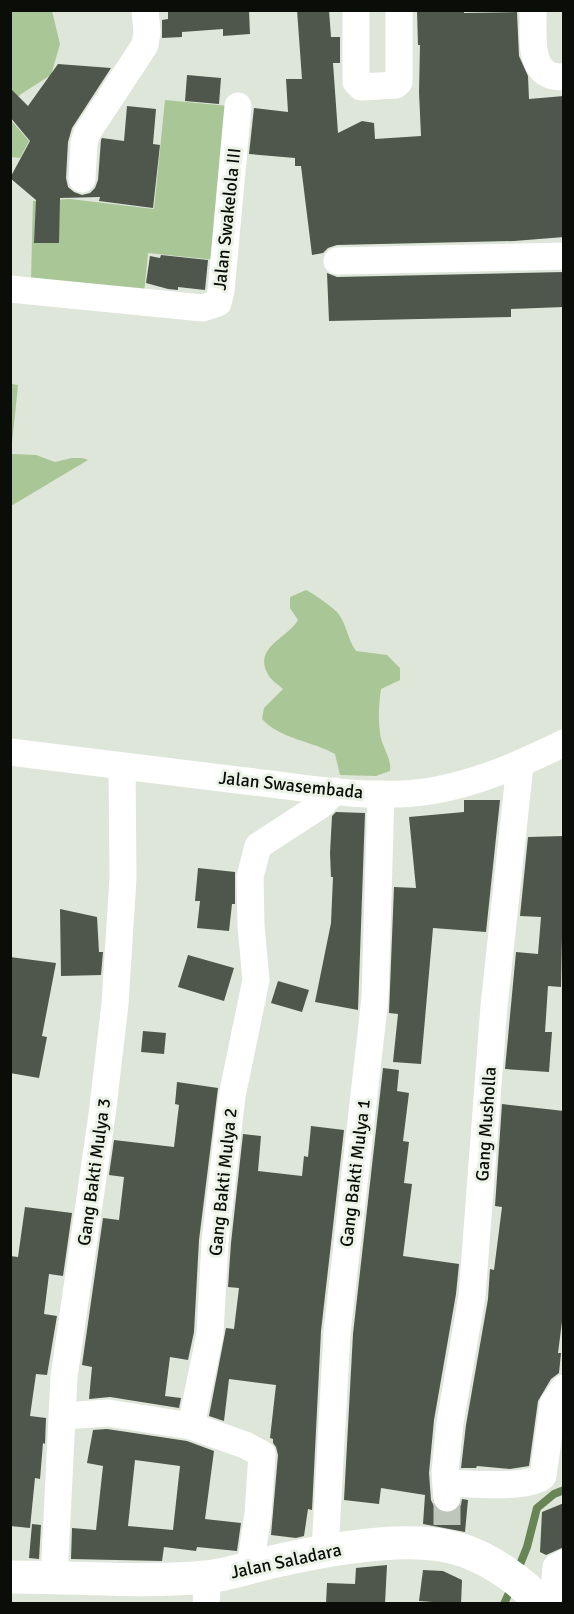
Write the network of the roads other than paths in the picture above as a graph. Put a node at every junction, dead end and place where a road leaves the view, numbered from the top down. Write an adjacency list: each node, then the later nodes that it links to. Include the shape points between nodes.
1 (145, 10): 7 (street, via 145,45 87,133)
2 (356, 10): 3 (street, via 356,82 361,87 399,82)
3 (399, 10)
4 (533, 10): 5 (street, via 534,57 541,70 553,77)
5 (564, 77)
6 (238, 106): 10 (street, Jalan Swakelola III, via 218,303 203,308)
7 (82, 179)
8 (564, 256): 9 (street)
9 (337, 261)
10 (10, 289)
11 (564, 743): 13 (street, Jalan Swasembada)
12 (10, 752): 14 (street, Jalan Swasembada)
13 (520, 765): 16 (street, Jalan Swasembada, via 431,791); 17 (street, Gang Musholla, via 494,1005 472,1296 450,1423 446,1490 539,1480 543,1476 554,1404)
14 (122, 766): 15 (street, Jalan Swasembada); 18 (street, Gang Bakti Mulya 3, via 123,878 115,1004 64,1377)
15 (335, 791): 16 (street, Jalan Swasembada); 19 (street, Gang Bakti Mulya 2, via 321,805 258,846 250,877 256,980 232,1096 215,1242 210,1334)
16 (381, 794): 20 (street, Gang Bakti Mulya 1, via 375,998 337,1333)
17 (564, 1388)
18 (63, 1416): 19 (street, via 108,1413); 24 (street, Gang Bakti Mulya 3)
19 (191, 1426): 22 (street, via 262,1454)
20 (325, 1551): 22 (street, Jalan Saladara); 26 (street, Jalan Saladara, via 447,1538 527,1587)
21 (564, 1563): 27 (street, via 556,1566)
22 (250, 1567): 25 (street, Jalan Saladara)
23 (10, 1577): 24 (street, Jalan Saladara)
24 (54, 1578): 25 (street, Jalan Saladara, via 130,1580)
25 (207, 1590)
26 (543, 1604)
27 (553, 1604)

